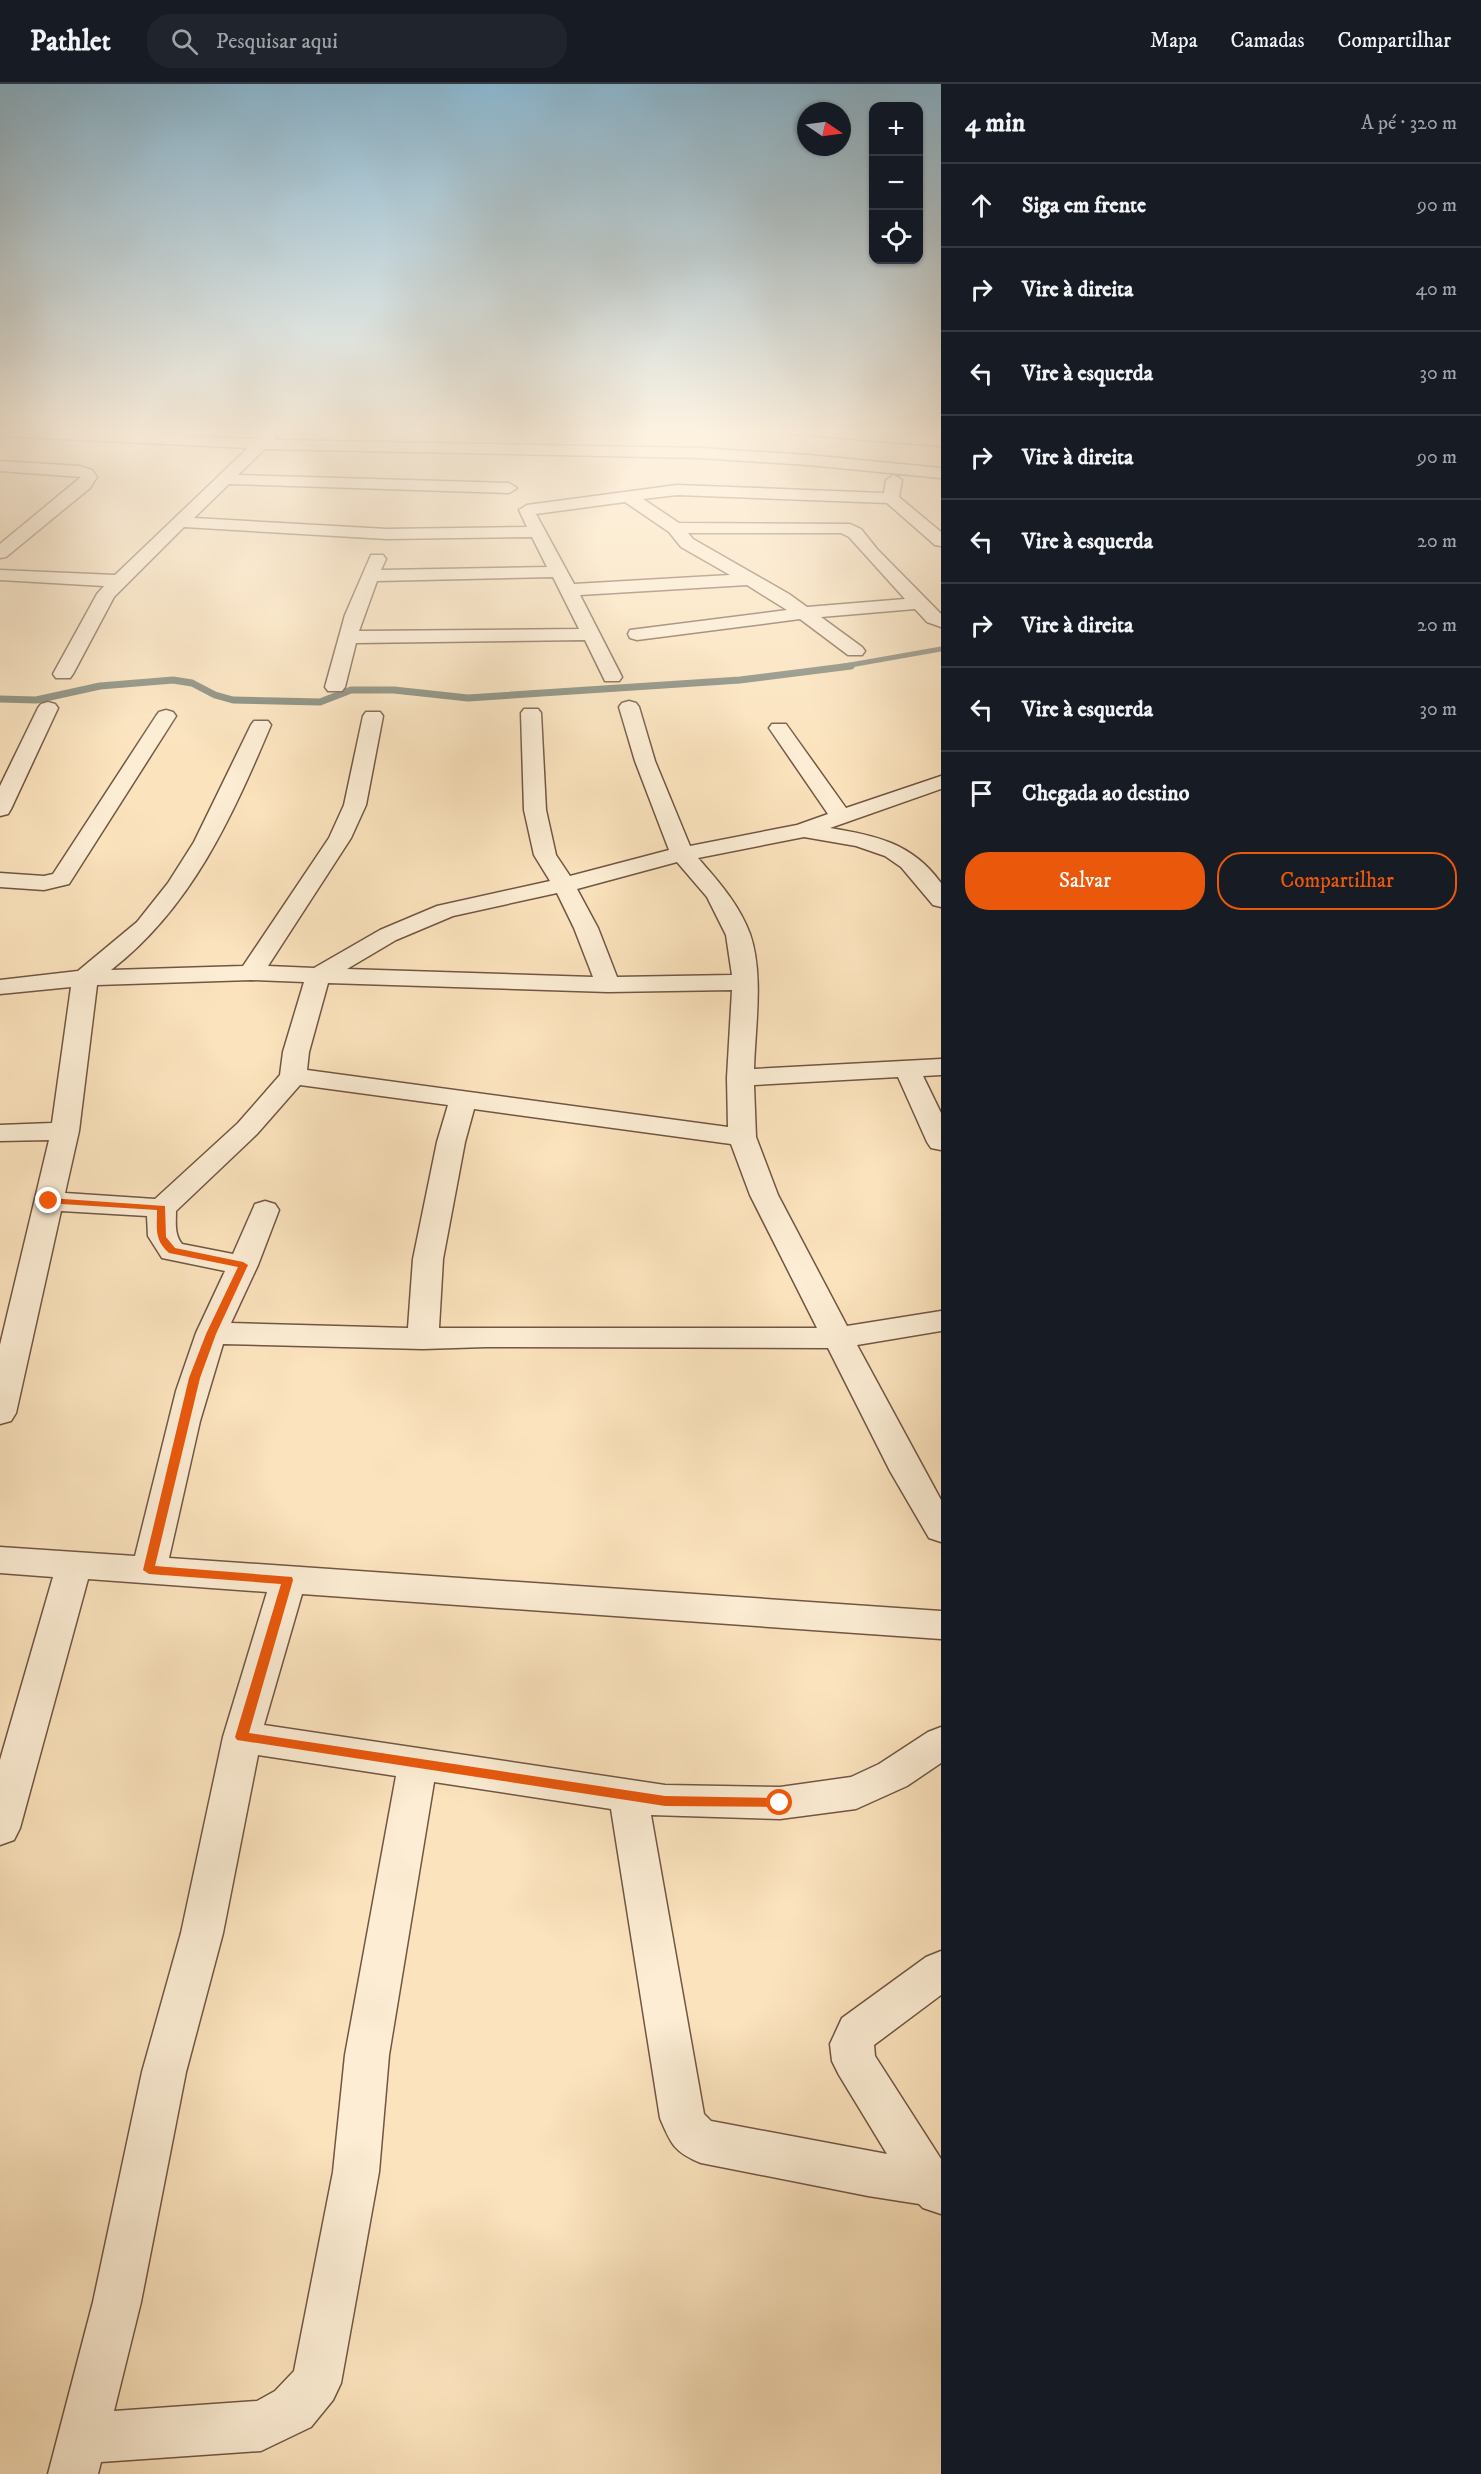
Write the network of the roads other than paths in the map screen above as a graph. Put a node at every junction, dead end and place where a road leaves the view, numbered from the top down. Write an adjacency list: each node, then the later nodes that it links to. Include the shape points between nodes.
1 (16, 540): 7 (street)
2 (161, 540): 12 (street)
3 (385, 540): 10 (street)
4 (541, 540): 8 (street)
5 (684, 540): 11 (street)
6 (860, 540): 14 (street)
7 (0, 553)
8 (558, 572): 10 (street); 13 (street)
9 (0, 575): 12 (street)
10 (370, 576): 19 (street)
11 (750, 579): 13 (street); 15 (street)
12 (118, 580): 21 (street, via 106,594)
13 (568, 590): 17 (street)
14 (920, 603): 15 (street); 16 (street)
15 (806, 613): 18 (street); 20 (street)
16 (941, 621)
17 (592, 634): 19 (street); 22 (street)
18 (637, 634)
19 (348, 637): 23 (street)
20 (855, 651)
21 (63, 674)
22 (612, 677)
23 (335, 687)
24 (629, 707): 35 (street, via 645,761)
25 (48, 708): 32 (street)
26 (531, 713): 37 (street, via 534,810 545,855)
27 (166, 716): 36 (street, via 61,879 44,883)
28 (373, 716): 39 (street, via 355,805 340,838)
29 (261, 725): 41 (street, via 232,793 162,908 133,940)
30 (779, 728): 33 (street)
31 (941, 782): 33 (street)
32 (0, 809)
33 (842, 818): 34 (street)
34 (802, 831): 35 (street); 38 (street, via 890,849 906,859)
35 (682, 854): 37 (street); 42 (street, via 718,895 728,914 738,935)
36 (0, 880)
37 (564, 885): 40 (street, via 445,911 388,935); 43 (street)
38 (941, 900)
39 (251, 973): 40 (street); 41 (street)
40 (318, 976): 43 (street); 47 (street)
41 (85, 978): 44 (street); 50 (street)
42 (745, 982): 43 (street); 48 (street)
43 (608, 985)
44 (0, 987)
45 (941, 1067): 46 (street)
46 (907, 1069): 48 (street); 53 (street)
47 (293, 1076): 49 (street); 55 (street, via 268,1109)
48 (740, 1078): 52 (street)
49 (463, 1099): 52 (street); 61 (street, via 428,1259)
50 (65, 1131): 51 (street); 54 (street)
51 (0, 1133)
52 (742, 1137): 60 (street, via 764,1195)
53 (941, 1142)
54 (49, 1201): 55 (street); 62 (street)
55 (162, 1208): 57 (street, via 161,1237 172,1251)
56 (266, 1210): 57 (street)
57 (243, 1265): 59 (street)
58 (941, 1321): 60 (street)
59 (211, 1334): 61 (street); 66 (street, via 181,1428)
60 (839, 1338): 61 (street); 63 (street)
61 (423, 1339)
62 (0, 1413)
63 (941, 1529)
64 (0, 1560): 65 (street)
65 (74, 1566): 66 (street); 73 (street)
66 (149, 1570): 67 (street)
67 (288, 1580): 68 (street); 69 (street)
68 (941, 1625)
69 (242, 1737): 71 (street); 76 (street, via 202,1933 164,2072 117,2302)
70 (941, 1743): 72 (street, via 893,1775 856,1793 780,1803 665,1801)
71 (418, 1762): 72 (street); 76 (street, via 367,2055 356,2172 316,2383 293,2409 261,2426)
72 (628, 1795): 75 (street, via 682,2118 689,2132 700,2141)
73 (0, 1827)
74 (941, 1970): 75 (street, via 857,2032 852,2044 854,2061)
75 (935, 2189)
76 (77, 2456)

